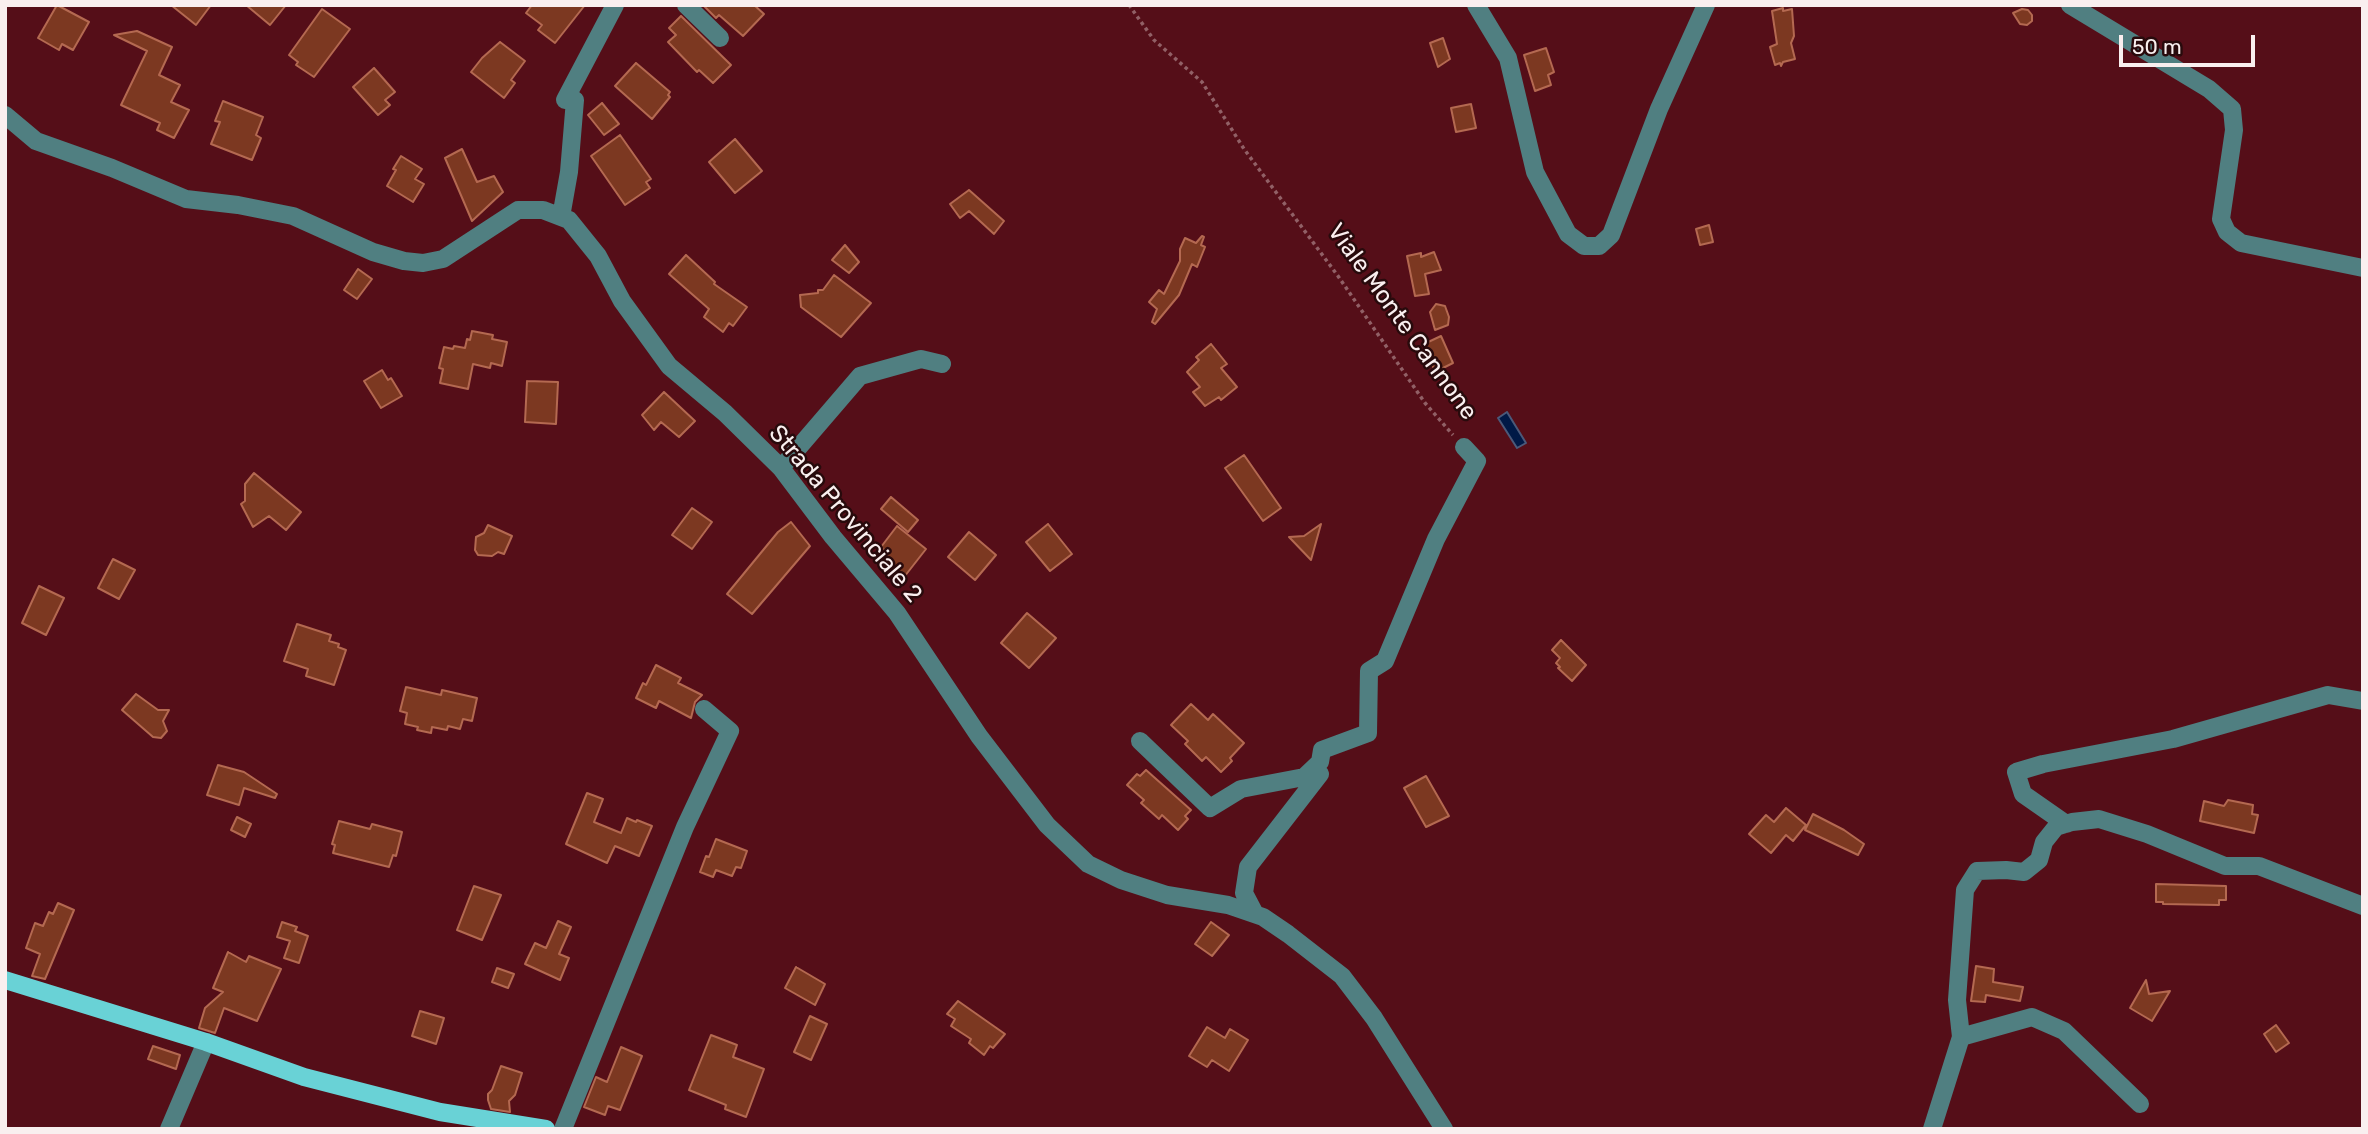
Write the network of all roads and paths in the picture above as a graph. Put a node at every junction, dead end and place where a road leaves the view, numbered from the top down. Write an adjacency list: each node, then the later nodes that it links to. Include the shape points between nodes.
1 (615, 5): 9 (street, via 565,100 575,100)
2 (686, 5): 7 (street)
3 (1129, 5): 12 (path, Viale Monte Cannone, via 1154,40 1202,82 1244,149 1425,403)
4 (1476, 5): 5 (street, via 1508,58 1535,172 1568,234 1584,246 1599,246 1611,235 1659,108)
5 (1706, 5)
6 (2070, 5): 10 (street, via 2209,89 2232,109 2234,130 2221,219 2227,232 2241,243)
7 (720, 38)
8 (5, 115): 9 (street, via 36,141 186,199 293,216 404,261 443,259 518,210 543,210)
9 (561, 217): 13 (street, Strada Provinciale 2, via 569,220 598,256 622,301 669,366)
10 (2363, 268)
11 (942, 364): 13 (street, via 921,359 860,376)
12 (1464, 447): 17 (street, Viale Monte Cannone, via 1477,461 1436,539 1385,661 1369,671 1368,733 1322,750 1320,762)
13 (781, 468): 20 (street, Strada Provinciale 2, via 897,613 979,736 1047,825 1088,864 1167,895)
14 (2363, 701): 18 (street, via 2328,695 2173,739 2016,772 2023,794)
15 (704, 709): 27 (street, via 730,732 685,828)
16 (1140, 741): 17 (street, via 1210,808 1241,789)
17 (1301, 779): 20 (street, via 1320,775 1248,867 1244,893)
18 (2066, 824): 19 (street, via 2099,819 2225,866 2259,866); 22 (street, via 2056,827 2044,842 2039,860 2024,872 1977,872 1965,890 1957,1000)
19 (2363, 906)
20 (1255, 914): 28 (street, Strada Provinciale 2, via 1342,976)
21 (5, 980): 23 (main road)
22 (1961, 1037): 24 (street, via 2032,1017 2064,1031); 29 (street)
23 (206, 1042): 25 (street); 26 (main road, via 304,1077 440,1112)
24 (2140, 1104)
25 (169, 1129)
26 (546, 1129)
27 (563, 1129)
28 (1444, 1129)
29 (1932, 1129)

